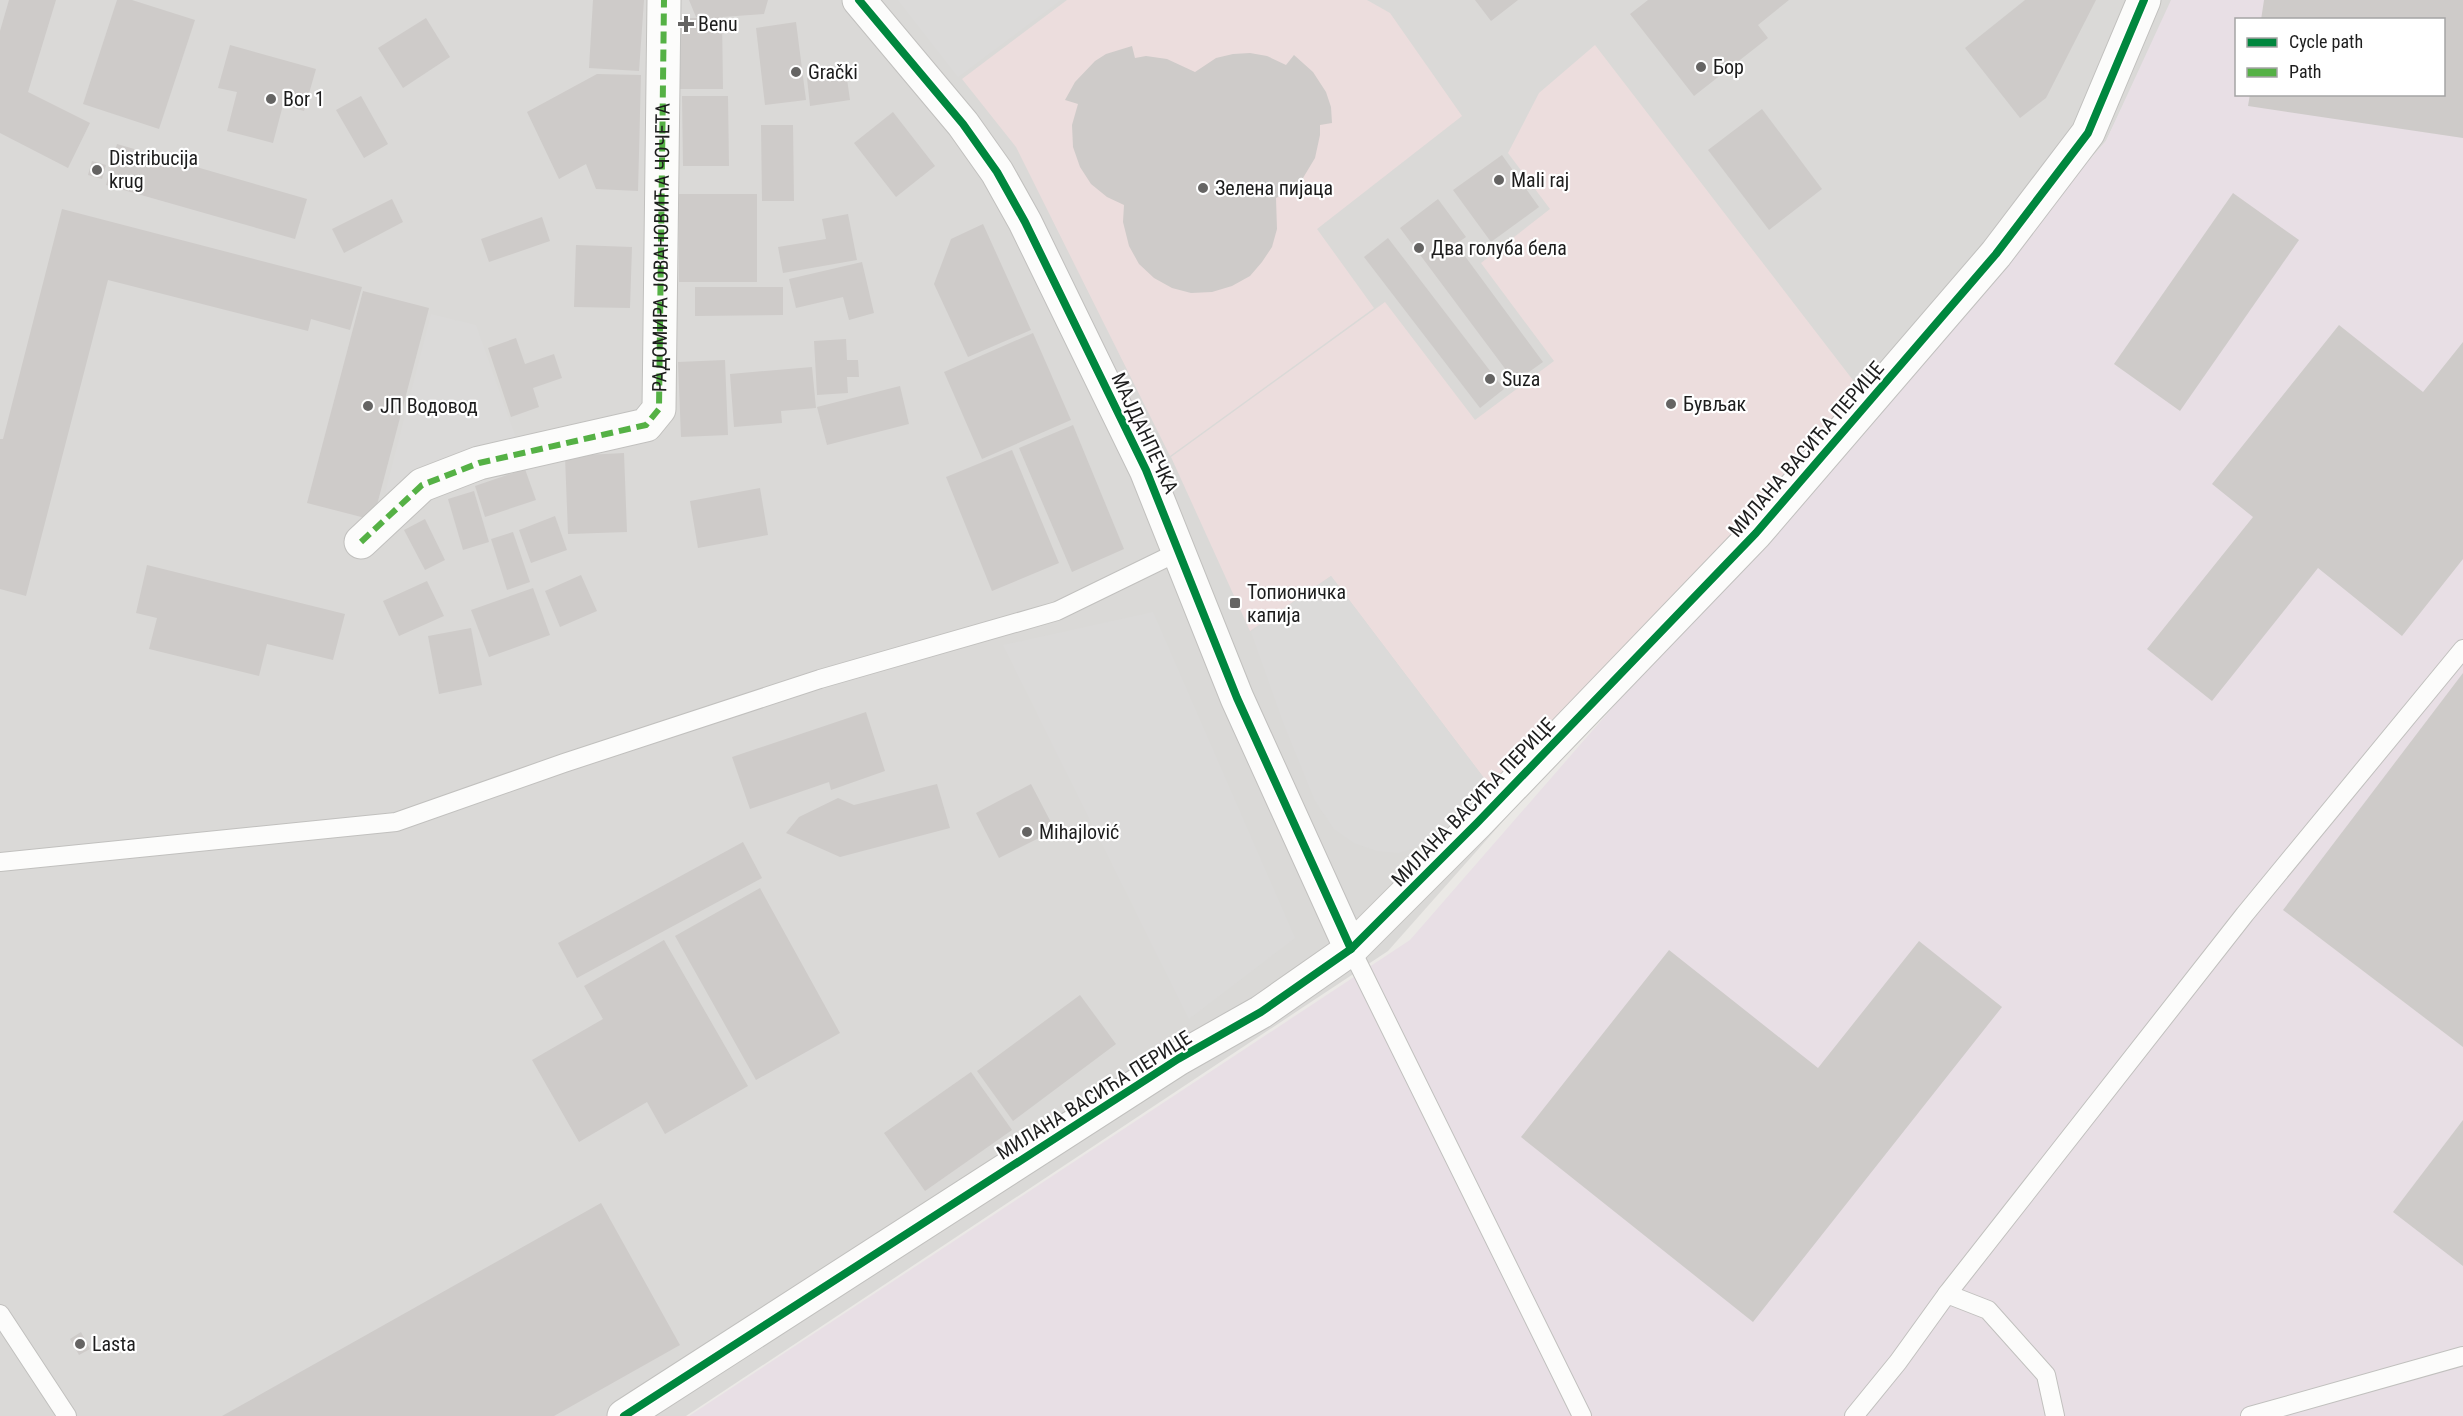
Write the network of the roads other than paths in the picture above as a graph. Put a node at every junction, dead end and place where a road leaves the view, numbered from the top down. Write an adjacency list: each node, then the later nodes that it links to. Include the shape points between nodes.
1 (664, 0): 4 (street, РАДОМИРА ЈОВАНОВИЋА ЧОЧЕТА, via 659,409 646,425 479,464 422,485)
2 (859, 0): 5 (street, МАЈДАНПЕЧКА, via 963,124 997,172 1146,470)
3 (2144, 0): 8 (street, МИЛАНА ВАСИЋА ПЕРИЦЕ, via 2088,133 1996,254 1756,533 1477,824)
4 (361, 542)
5 (1178, 552): 7 (lane, via 1057,611 820,680 396,822); 8 (street, МАЈДАНПЕЧКА, via 1237,698)
6 (2463, 649): 9 (lane, via 2245,914)
7 (0, 862)
8 (1351, 949): 13 (street, МИЛАНА ВАСИЋА ПЕРИЦЕ, via 1261,1012 1178,1059); 14 (lane)
9 (1947, 1294): 15 (lane); 16 (lane, via 1988,1310 2046,1375)
10 (0, 1314): 12 (lane)
11 (2463, 1356): 17 (lane)
12 (67, 1416)
13 (624, 1416)
14 (1582, 1416)
15 (1854, 1416)
16 (2055, 1416)
17 (2250, 1416)

